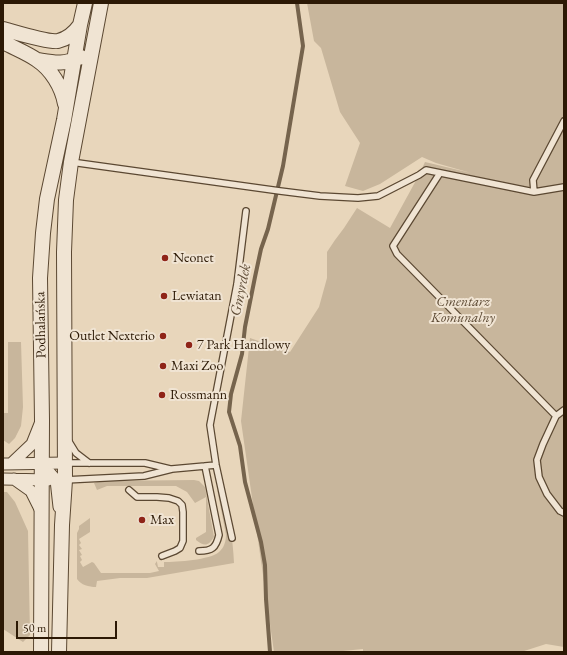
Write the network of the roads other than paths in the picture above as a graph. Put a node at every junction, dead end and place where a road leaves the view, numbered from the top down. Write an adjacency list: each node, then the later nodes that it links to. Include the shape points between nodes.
1 (85, 3): 3 (street, Podhalańska)
2 (101, 3): 7 (street, Podhalańska)
3 (80, 25): 6 (street, via 77,30); 9 (street, Podhalańska)
4 (3, 29): 6 (street)
5 (3, 42): 8 (street)
6 (57, 42): 9 (street)
7 (93, 44): 9 (street, via 86,54); 10 (street, Podhalańska)
8 (37, 60): 9 (street, via 57,63); 11 (street, via 61,88)
9 (74, 60): 10 (street, via 80,66); 11 (street, Podhalańska)
10 (86, 82): 13 (street, Podhalańska)
11 (66, 107): 20 (street, Podhalańska, via 47,199 43,233 40,278)
12 (564, 121): 16 (lane, via 533,180)
13 (71, 162): 14 (lane, via 269,190 350,198 378,196 426,170); 21 (street, Podhalańska, via 66,200 64,252)
14 (440, 173): 16 (lane); 19 (lane, via 392,246)
15 (564, 186): 16 (lane)
16 (534, 192)
17 (246, 211): 25 (lane, via 238,284 210,425)
18 (564, 410): 19 (lane)
19 (556, 416): 32 (lane, via 537,460 547,494)
20 (42, 420): 24 (street, via 32,444); 28 (street, Podhalańska)
21 (65, 435): 22 (street, Podhalańska); 23 (lane, via 76,453)
22 (61, 463): 23 (lane); 28 (street, Podhalańska); 28 (street)
23 (89, 463): 27 (lane, via 144,463)
24 (8, 464): 28 (street)
25 (216, 465): 26 (lane); 33 (lane)
26 (205, 466): 27 (lane); 34 (lane, via 219,535 214,547)
27 (172, 469): 28 (lane, via 144,476)
28 (51, 475): 29 (street); 31 (street, Podhalańska); 37 (street, Podhalańska, via 62,525)
29 (8, 479): 31 (street, via 31,492)
30 (129, 490): 35 (lane, via 136,497 157,496 174,499 182,506 183,541 180,548)
31 (42, 512): 36 (street, Podhalańska)
32 (564, 513)
33 (232, 538)
34 (199, 551)
35 (162, 556)
36 (41, 652)
37 (59, 652)

